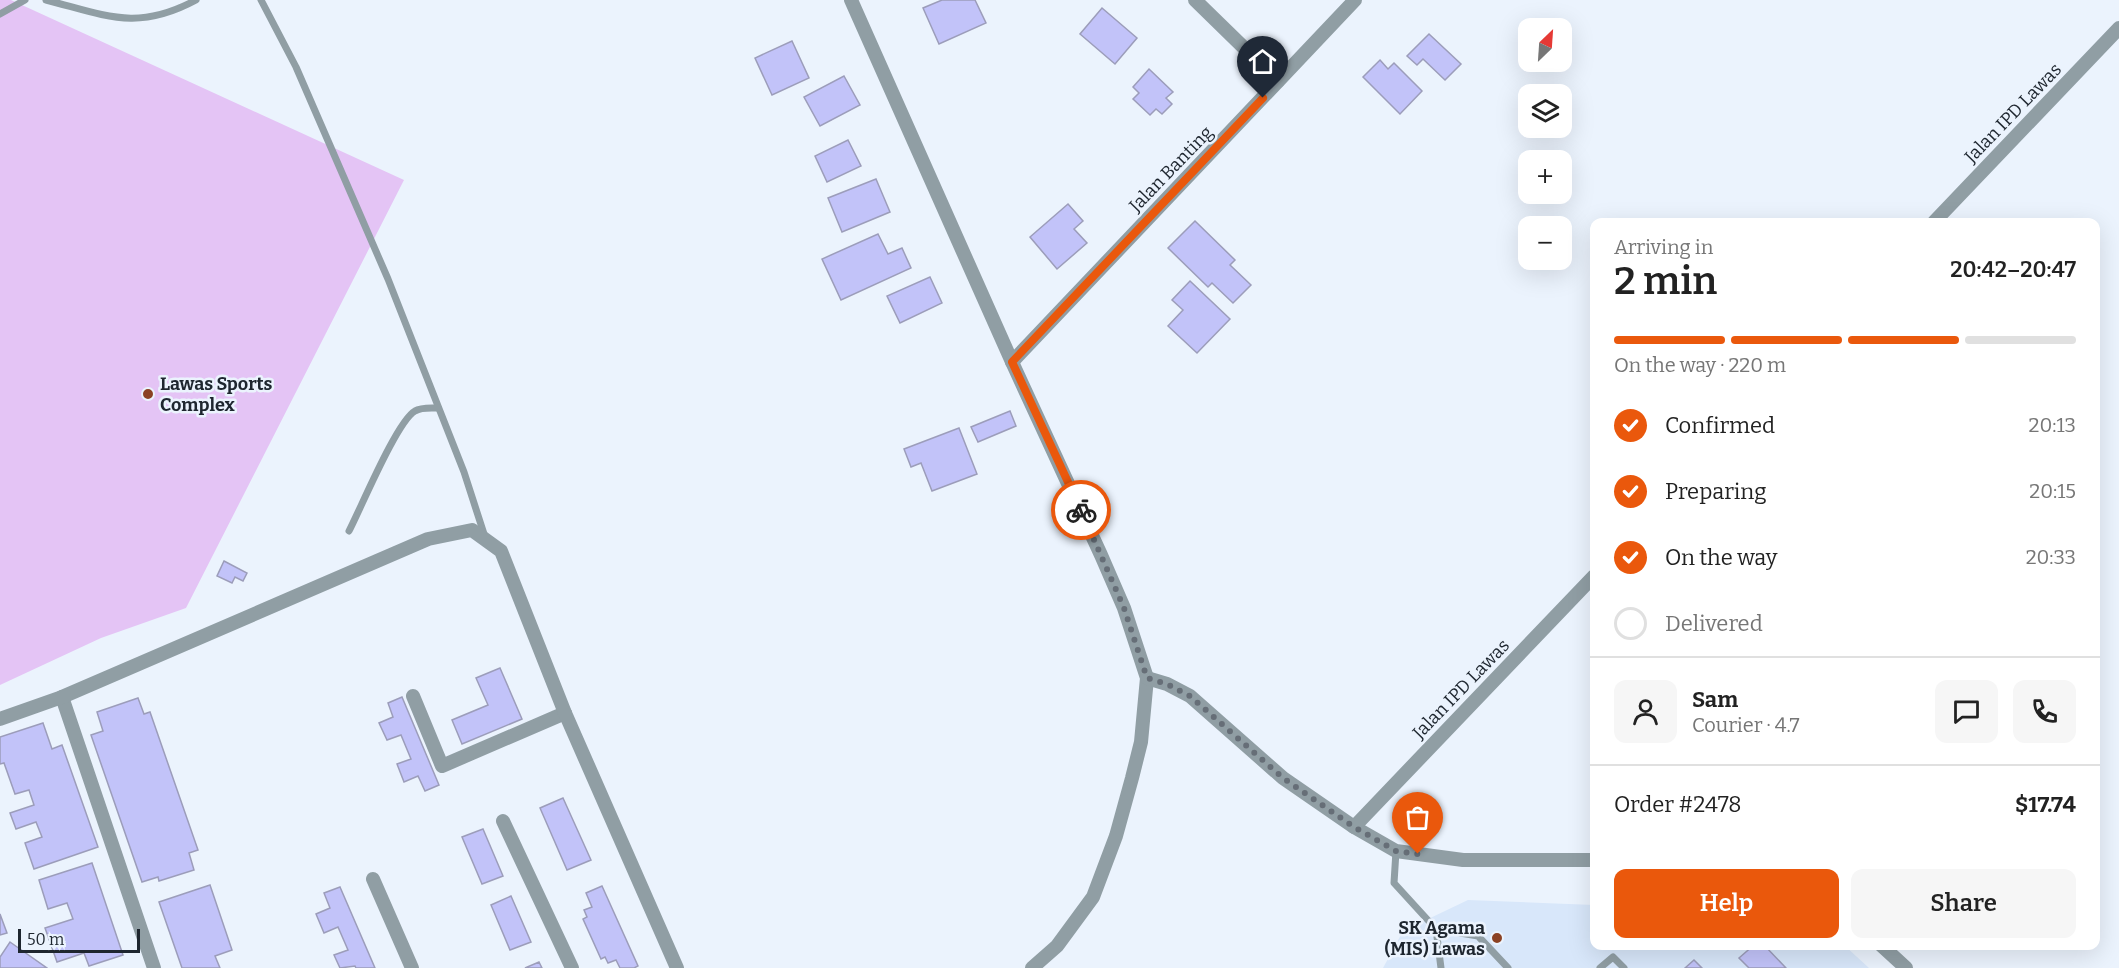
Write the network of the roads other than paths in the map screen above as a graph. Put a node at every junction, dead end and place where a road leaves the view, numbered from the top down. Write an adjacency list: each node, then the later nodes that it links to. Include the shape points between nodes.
1 (25, 0): 8 (lane)
2 (46, 0): 3 (lane, via 130,19 152,18)
3 (196, 0)
4 (261, 0): 13 (lane, via 296,67 388,279)
5 (851, 0): 12 (street)
6 (1195, 0): 10 (street)
7 (1355, 0): 10 (street, Jalan Banting)
8 (0, 14)
9 (2119, 28): 11 (street, Jalan IPD Lawas)
10 (1278, 81): 12 (street, Jalan Banting)
11 (1938, 218)
12 (1012, 362): 17 (street, via 1124,608)
13 (438, 408): 14 (lane, via 417,409 409,416 392,441); 15 (lane)
14 (349, 531)
15 (486, 540): 19 (street, via 472,530 428,539); 20 (street, via 501,551)
16 (1590, 580): 23 (street, Jalan IPD Lawas)
17 (1147, 678): 23 (street, via 1190,696 1283,778); 33 (street, via 1141,741 1132,778 1093,897 1057,946)
18 (413, 696): 20 (street, via 442,766)
19 (62, 697): 21 (street); 29 (street)
20 (565, 714): 32 (street)
21 (0, 719)
22 (503, 821): 31 (street)
23 (1354, 827): 24 (street)
24 (1396, 851): 25 (street, via 1463,860); 27 (lane, via 1394,883)
25 (1590, 860)
26 (373, 879): 30 (street)
27 (1436, 929): 34 (lane); 35 (lane, via 1478,936)
28 (1886, 950): 38 (street)
29 (154, 968)
30 (412, 968)
31 (572, 968)
32 (676, 968)
33 (1032, 968)
34 (1442, 968)
35 (1508, 968)
36 (1600, 968): 37 (lane, via 1613,957)
37 (1624, 968)
38 (1906, 968)

